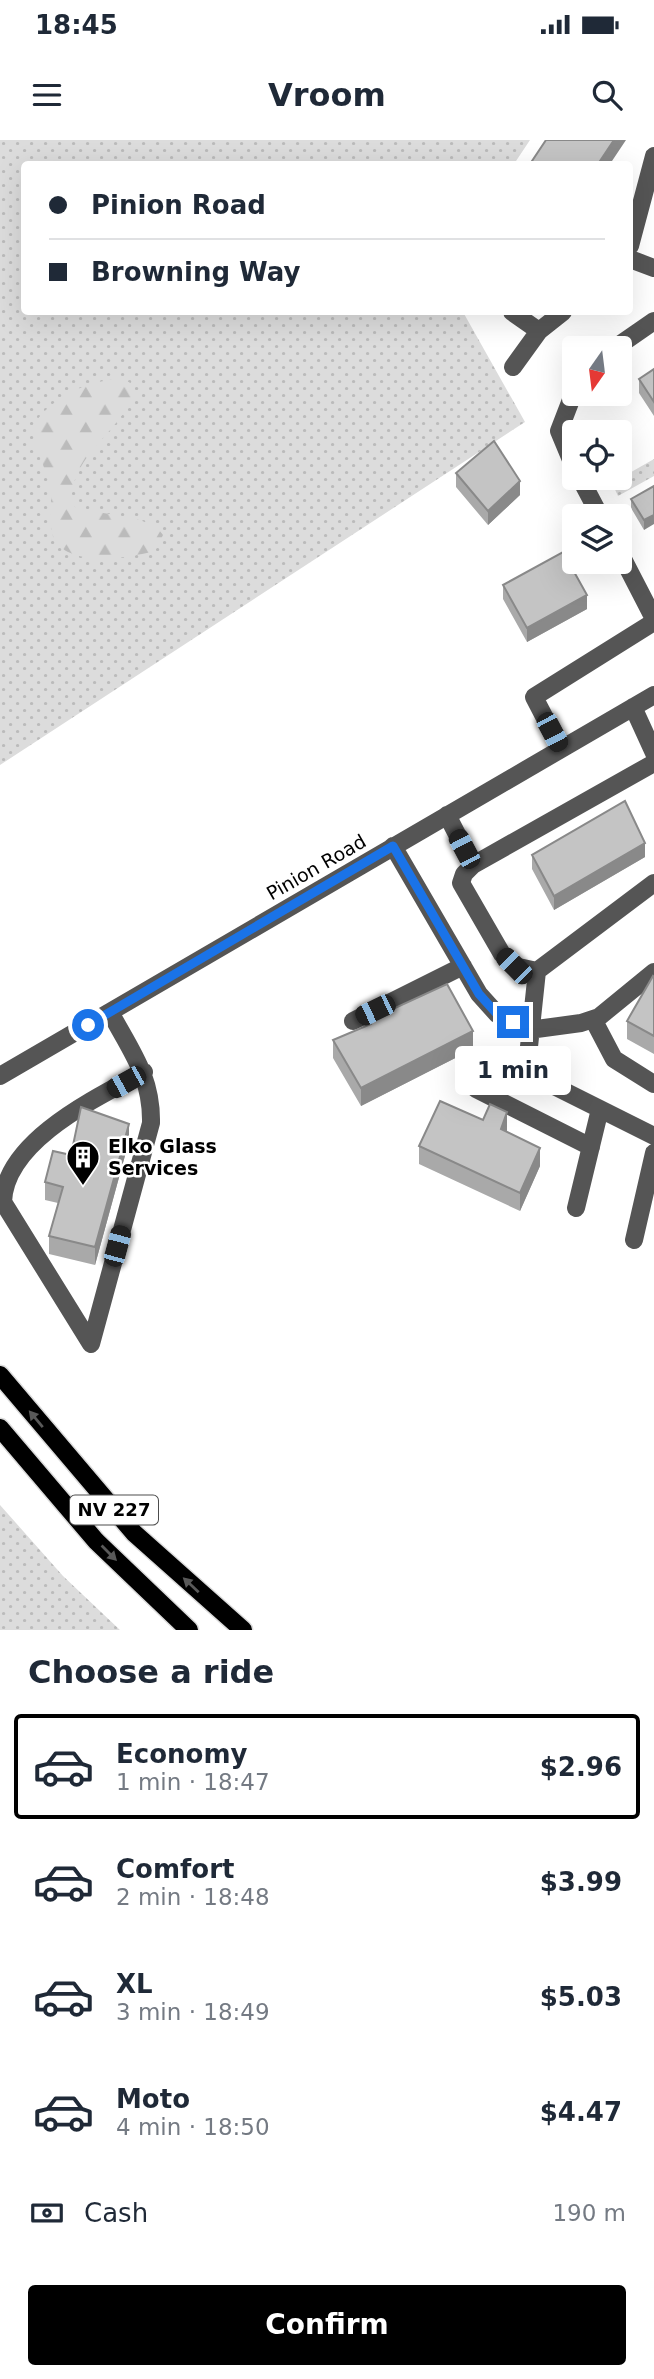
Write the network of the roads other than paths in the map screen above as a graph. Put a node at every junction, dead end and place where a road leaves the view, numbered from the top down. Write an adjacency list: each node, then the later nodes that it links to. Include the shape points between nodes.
1 (654, 156): 2 (street)
2 (633, 235)
3 (633, 261): 4 (street)
4 (654, 268)
5 (516, 315): 8 (street)
6 (559, 315): 8 (street)
7 (654, 321): 9 (street)
8 (539, 331): 10 (street)
9 (632, 336)
10 (513, 367)
11 (562, 423): 12 (street)
12 (562, 446)
13 (630, 574): 14 (street)
14 (654, 620): 17 (street, via 534,697)
15 (654, 695): 16 (street, Pinion Road)
16 (633, 707): 17 (street, Pinion Road); 18 (street)
17 (561, 749): 20 (street, Pinion Road)
18 (654, 753)
19 (654, 763): 22 (street)
20 (447, 815): 21 (street, Pinion Road); 22 (street)
21 (393, 846): 24 (street); 27 (street, Pinion Road)
22 (474, 865): 25 (street, via 461,883 502,954 514,966)
23 (654, 883): 25 (street)
24 (463, 966): 29 (street); 30 (street, via 497,1014)
25 (537, 971): 30 (street)
26 (652, 975): 28 (street)
27 (110, 1012): 31 (street); 32 (street, Pinion Road)
28 (593, 1019): 30 (street); 33 (street, via 614,1059)
29 (353, 1021)
30 (529, 1030): 35 (street, via 528,1056 540,1079)
31 (144, 1072): 31 (street, via 151,1097 151,1123 90,1345 13,1221 3,1202 3,1188 29,1147 90,1102)
32 (0, 1076)
33 (654, 1084)
34 (476, 1089): 37 (street)
35 (600, 1109): 36 (street); 37 (street)
36 (654, 1136)
37 (591, 1147): 39 (street)
38 (654, 1153): 40 (street)
39 (576, 1208)
40 (634, 1240)
41 (0, 1375): 44 (main road, NV 227, one-way to 41, via 134,1532)
42 (0, 1428): 43 (main road, NV 227, one-way to 43, via 96,1541)
43 (189, 1630)
44 (243, 1630)

